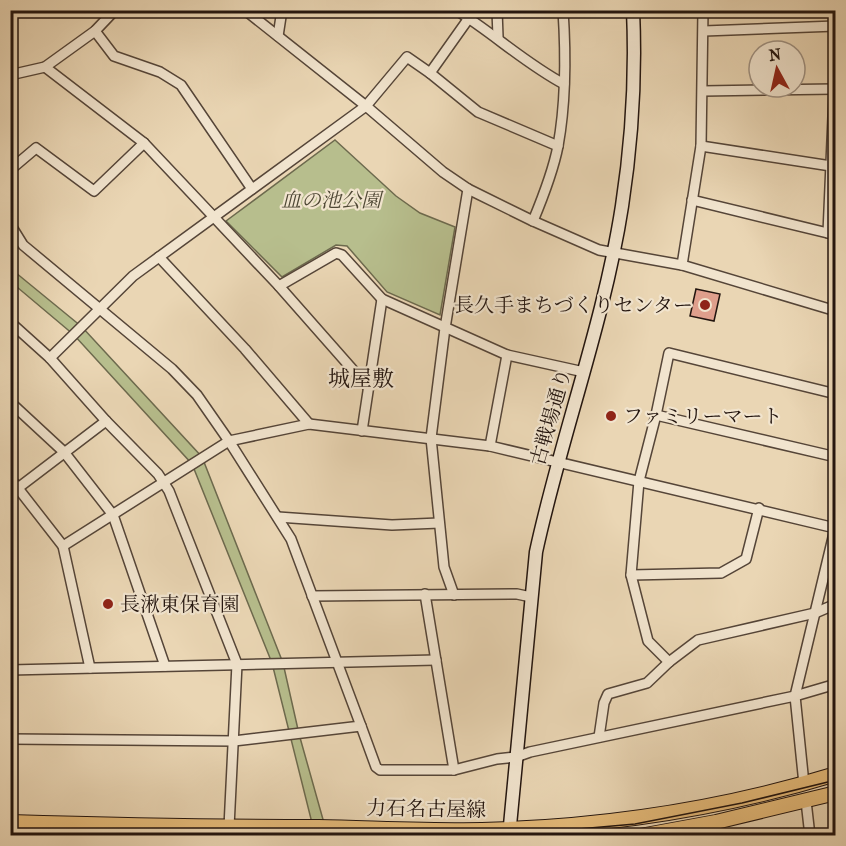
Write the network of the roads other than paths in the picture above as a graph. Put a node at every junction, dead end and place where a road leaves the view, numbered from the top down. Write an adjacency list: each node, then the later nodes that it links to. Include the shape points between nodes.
1 (115, 10): 11 (street)
2 (245, 10): 13 (street)
3 (282, 10): 13 (street)
4 (456, 10): 9 (street)
5 (497, 10): 14 (street)
6 (563, 10): 19 (street)
7 (633, 10): 35 (street, 古戦場通り, via 634,104)
8 (703, 10): 12 (street)
9 (469, 18): 14 (street); 17 (street)
10 (836, 27): 12 (street)
11 (95, 31): 16 (street); 28 (street, via 114,56 160,72 181,85)
12 (704, 31): 21 (street)
13 (278, 36): 22 (street)
14 (498, 37): 19 (street)
15 (836, 47): 20 (street)
16 (45, 66): 18 (street); 23 (street)
17 (430, 73): 22 (street, via 407,57); 24 (street, via 478,112)
18 (10, 75)
19 (564, 84): 24 (street)
20 (835, 89): 21 (street); 26 (street)
21 (703, 91): 25 (street)
22 (366, 106): 28 (street); 29 (street)
23 (144, 143): 27 (street, via 94,191 36,148); 31 (street)
24 (558, 146): 32 (street)
25 (701, 146): 26 (street); 30 (street)
26 (831, 166): 34 (street)
27 (10, 170)
28 (252, 189): 31 (street)
29 (468, 189): 32 (street); 43 (street)
30 (692, 200): 34 (street); 37 (street)
31 (214, 217): 36 (street); 38 (street)
32 (533, 221): 35 (street)
33 (10, 224): 40 (street, via 23,245)
34 (832, 234)
35 (613, 254): 37 (street); 46 (street, 古戦場通り)
36 (159, 257): 40 (street); 52 (street)
37 (682, 265): 41 (street)
38 (279, 286): 39 (street, via 336,254 342,255); 47 (street)
39 (382, 299): 43 (street); 47 (street)
40 (100, 308): 45 (street); 55 (street, via 172,369 197,395)
41 (836, 311)
42 (10, 322): 45 (street)
43 (445, 327): 44 (street); 54 (street)
44 (507, 355): 46 (street); 56 (street)
45 (50, 358): 51 (street)
46 (584, 372): 59 (street, 古戦場通り)
47 (368, 387): 53 (street)
48 (836, 393): 50 (street, via 669,353)
49 (10, 402): 57 (street)
50 (656, 415): 58 (street); 61 (street)
51 (106, 421): 57 (street); 62 (street)
52 (309, 424): 53 (street); 55 (street)
53 (362, 431): 54 (street)
54 (430, 438): 56 (street); 67 (street)
55 (229, 441): 62 (street); 66 (street)
56 (490, 446): 59 (street)
57 (64, 452): 63 (street); 65 (street)
58 (836, 457)
59 (558, 463): 61 (street); 74 (street, 古戦場通り, via 536,552)
60 (10, 478): 63 (street)
61 (639, 481): 64 (street); 70 (street)
62 (164, 483): 65 (street); 80 (street)
63 (18, 488): 69 (street)
64 (759, 508): 68 (street); 70 (street, via 746,559 721,573)
65 (113, 514): 69 (street); 81 (street)
66 (278, 517): 67 (street, via 392,525); 73 (street, via 291,539)
67 (439, 523): 72 (street, via 444,567)
68 (835, 526): 76 (street)
69 (63, 546): 82 (street)
70 (631, 575): 79 (street, via 648,641)
71 (425, 594): 72 (street); 73 (street); 77 (street)
72 (454, 595): 74 (street)
73 (312, 596): 78 (street)
74 (531, 597): 90 (street, 古戦場通り)
75 (836, 604): 76 (street)
76 (815, 613): 79 (street, via 698,640); 85 (street)
77 (436, 660): 78 (street); 91 (street)
78 (337, 661): 80 (street); 86 (street)
79 (669, 662): 87 (street, via 647,683 608,694 603,703)
80 (237, 664): 81 (street); 89 (street)
81 (165, 666): 82 (street)
82 (90, 668): 83 (street)
83 (10, 670)
84 (836, 684): 85 (street)
85 (795, 696): 87 (street); 93 (street)
86 (361, 726): 89 (street); 91 (street, via 380,770)
87 (599, 737): 90 (street)
88 (10, 739): 89 (street)
89 (234, 741): 97 (street)
90 (516, 758): 91 (street); 98 (street, 古戦場通り)
91 (454, 770)
92 (836, 774): 93 (main road, 力石名古屋線)
93 (804, 784): 98 (main road, 力石名古屋線, via 630,819)
94 (836, 793): 95 (main road)
95 (806, 801): 99 (main road); 100 (street)
96 (10, 822): 97 (main road, 力石名古屋線)
97 (229, 827): 98 (main road, 力石名古屋線)
98 (510, 832)
99 (640, 836)
100 (810, 836)

